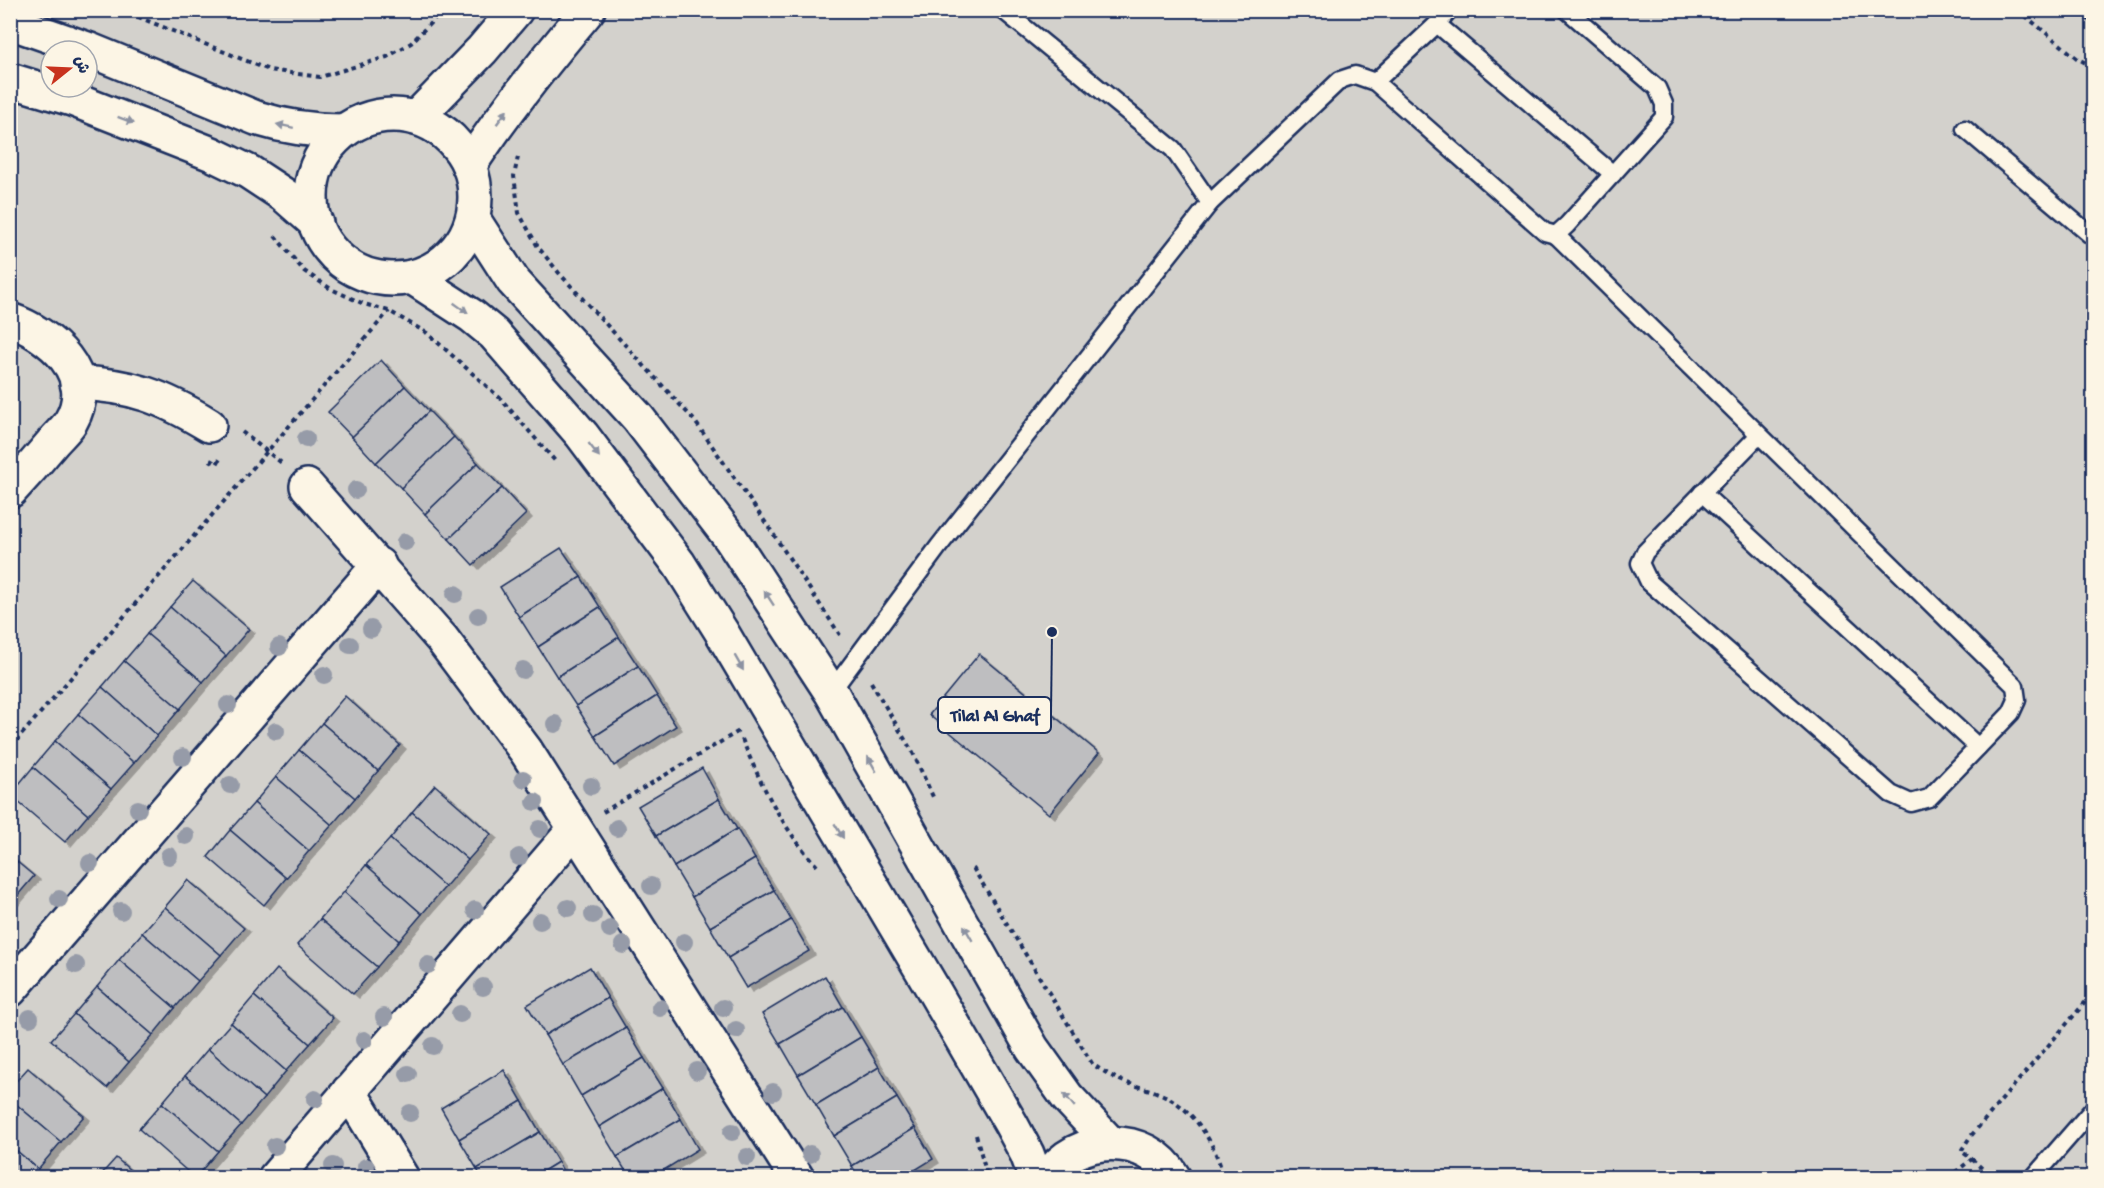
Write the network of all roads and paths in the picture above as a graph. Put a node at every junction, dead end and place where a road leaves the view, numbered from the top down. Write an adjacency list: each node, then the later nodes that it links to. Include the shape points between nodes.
1 (121, 10): 2 (path, via 269,70 320,77 387,57 411,43)
2 (443, 10)
3 (516, 10): 14 (street)
4 (588, 10): 17 (street, one-way to 4, via 525,85)
5 (1003, 10): 19 (lane, via 1173,149)
6 (1449, 10): 10 (lane)
7 (1567, 10): 18 (lane, via 1657,88 1664,104 1664,117)
8 (2018, 10): 11 (path, via 2078,59)
9 (10, 22): 16 (street, one-way to 9, via 314,131 256,118)
10 (1437, 24): 13 (lane); 18 (lane)
11 (2094, 67)
12 (10, 80): 21 (street, one-way to 21, via 72,99 212,154 284,195)
13 (1375, 82): 19 (lane, via 1355,75 1340,80); 23 (lane, via 1545,232)
14 (416, 118): 16 (street, via 391,114 366,119); 17 (street, via 438,128 456,145)
15 (1965, 129): 24 (lane)
16 (343, 131): 21 (street, via 326,150 315,172 312,197)
17 (469, 166): 20 (street, via 474,183)
18 (1613, 174): 23 (lane)
19 (1210, 203): 36 (lane, via 939,546)
20 (472, 219): 25 (street, via 464,239 450,256); 36 (street, one-way to 20, via 731,539 685,478 638,418 513,281)
21 (316, 223): 25 (street, via 343,262 364,274 388,279)
22 (273, 234): 26 (path, via 304,271 331,289)
23 (1556, 235): 30 (lane)
24 (2094, 238)
25 (412, 277): 54 (street, one-way to 54, via 494,334 582,435 679,564 930,984 1011,1124)
26 (389, 311): 31 (path, via 427,333 500,398); 40 (path)
27 (10, 320): 28 (street, via 51,342 66,356)
28 (77, 383): 29 (street, via 105,384 158,397); 33 (street, via 78,397 71,421)
29 (209, 425)
30 (1759, 435): 34 (lane); 39 (lane, via 2015,686 2017,700 2011,713)
31 (561, 468)
32 (308, 486): 35 (street)
33 (10, 491)
34 (1702, 493): 39 (lane); 39 (lane, via 1645,552 1640,563 1649,582 1891,794 1911,803 1929,798)
35 (379, 565): 41 (street, via 485,694); 43 (street)
36 (831, 692): 48 (street, one-way to 36, via 1067,1097 1032,1048)
37 (734, 721): 38 (path)
38 (739, 731): 41 (path); 42 (path, via 760,783 787,829)
39 (1978, 747)
40 (10, 748)
41 (575, 829): 45 (street); 52 (street)
42 (819, 867)
43 (10, 990)
44 (2094, 992): 49 (path, via 1970,1137 1962,1151)
45 (349, 1090): 50 (street); 51 (street)
46 (2094, 1108): 59 (lane)
47 (975, 1131): 53 (path)
48 (1109, 1142): 55 (street, via 1076,1151 1061,1161); 56 (street, via 1132,1145 1154,1156)
49 (1972, 1159): 57 (path); 58 (path)
50 (274, 1178)
51 (402, 1178)
52 (797, 1178)
53 (985, 1178)
54 (1036, 1178)
55 (1048, 1178)
56 (1174, 1178)
57 (1948, 1178)
58 (1992, 1178)
59 (2033, 1178)

